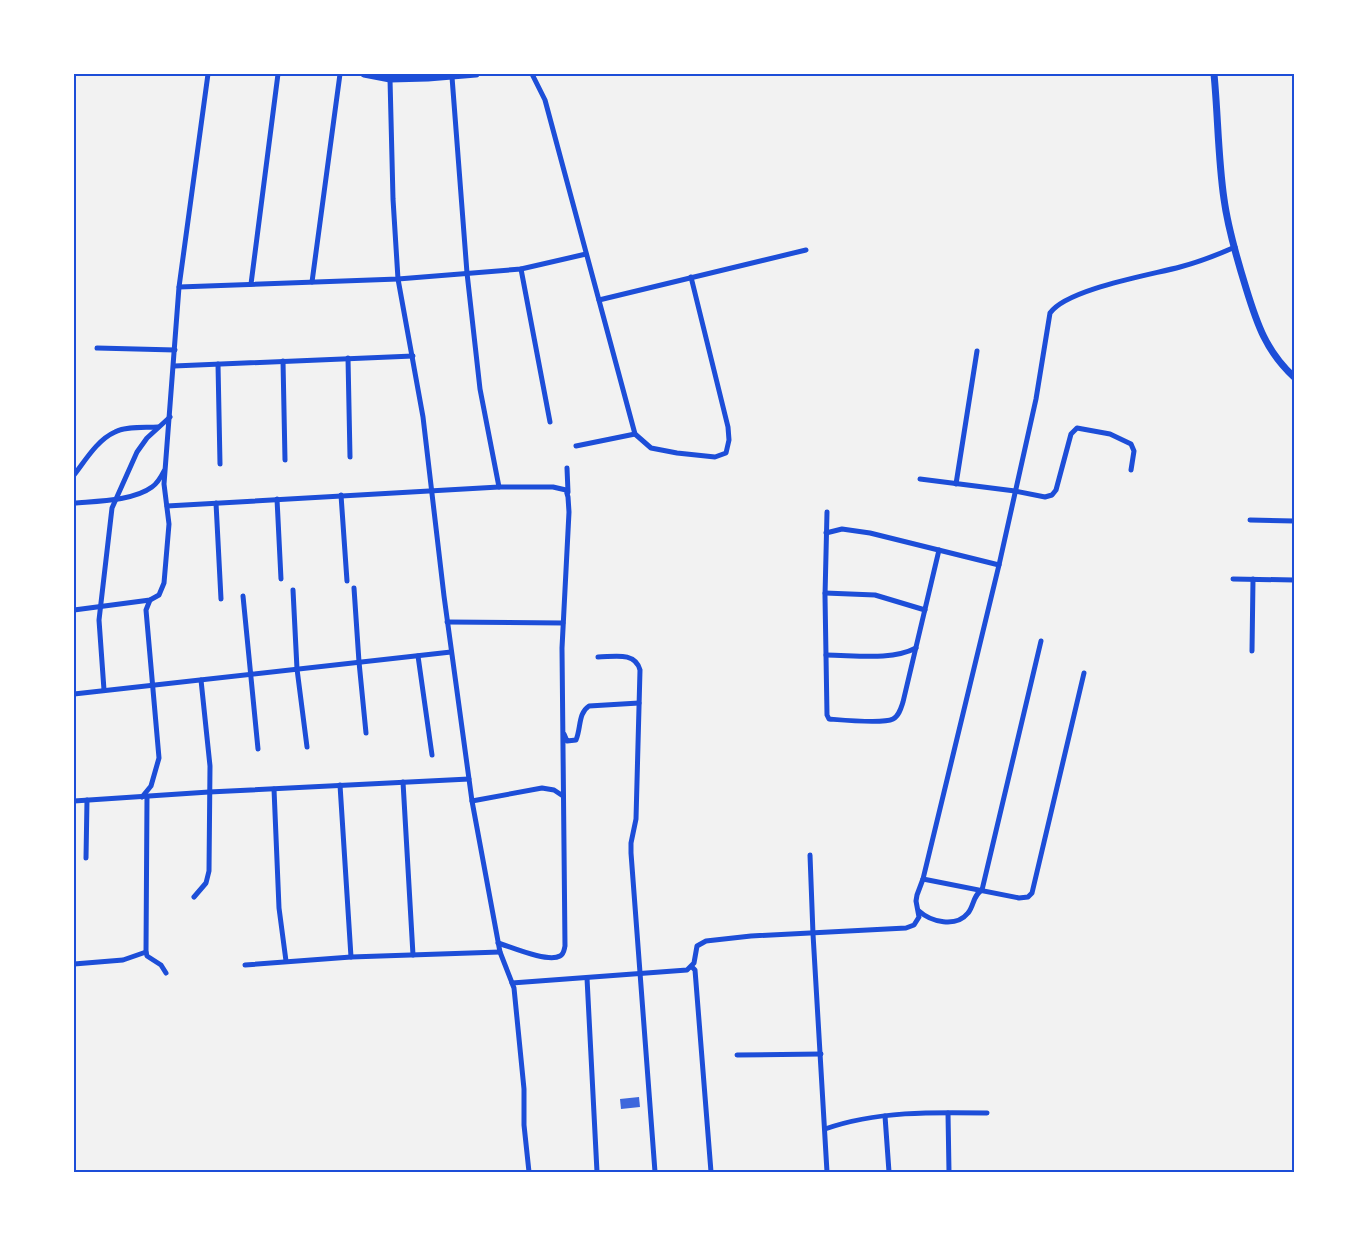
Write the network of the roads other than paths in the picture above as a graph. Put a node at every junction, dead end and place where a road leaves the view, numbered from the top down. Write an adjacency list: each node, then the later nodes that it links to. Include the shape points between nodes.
1 (208, 74): 19 (street)
2 (278, 74): 18 (street)
3 (340, 74): 17 (street)
4 (364, 74): 9 (street)
5 (476, 74): 8 (street)
6 (532, 74): 12 (street, via 545,100)
7 (1214, 74): 10 (street, via 1224,200)
8 (452, 77): 9 (street); 14 (street)
9 (390, 79): 16 (street)
10 (1234, 247): 29 (street, via 1254,316 1266,343); 46 (street, via 1210,258 1076,296 1053,309)
11 (806, 250): 15 (street)
12 (586, 254): 13 (street); 20 (street)
13 (521, 269): 14 (street); 31 (street)
14 (467, 273): 16 (street); 44 (street, via 480,389)
15 (691, 277): 20 (street); 33 (street, via 728,427 726,453 716,457 650,448)
16 (398, 280): 17 (street); 24 (street)
17 (312, 282): 18 (street)
18 (251, 284): 19 (street)
19 (179, 287): 22 (street)
20 (599, 300): 33 (street)
21 (96, 348): 22 (street)
22 (175, 350): 28 (street)
23 (977, 351): 43 (street)
24 (413, 356): 25 (street); 45 (street)
25 (348, 358): 26 (street); 35 (street)
26 (282, 361): 27 (street); 36 (street)
27 (218, 364): 28 (street); 37 (street)
28 (174, 366): 30 (street)
29 (1294, 377)
30 (170, 417): 32 (street); 39 (street)
31 (550, 422)
32 (159, 427): 41 (street, via 115,432 102,440); 49 (street, via 137,452)
33 (635, 434): 34 (street)
34 (576, 446)
35 (350, 457)
36 (285, 460)
37 (220, 464)
38 (566, 468): 47 (street)
39 (166, 469): 49 (street, via 159,481 146,491); 53 (street)
40 (1131, 470): 46 (street, via 1132,444 1110,434 1077,428 1072,434 1056,490 1045,497)
41 (74, 475)
42 (920, 479): 43 (street)
43 (956, 484): 46 (street)
44 (499, 487): 45 (street); 47 (street, via 557,487)
45 (431, 490): 48 (street); 74 (street)
46 (1015, 491): 59 (street)
47 (568, 494): 75 (street)
48 (341, 496): 50 (street); 64 (street)
49 (116, 499): 52 (street); 71 (street, via 108,530)
50 (277, 499): 51 (street); 60 (street)
51 (216, 502): 53 (street); 69 (street)
52 (74, 503)
53 (167, 506): 70 (street, via 169,524 164,583 159,594)
54 (827, 512): 57 (street)
55 (1250, 520): 56 (street)
56 (1294, 521)
57 (826, 533): 58 (street, via 851,530); 67 (street)
58 (939, 550): 59 (street); 73 (street)
59 (999, 565): 109 (street)
60 (281, 579)
61 (1233, 579): 62 (street)
62 (1252, 579): 63 (street); 78 (street)
63 (1294, 580)
64 (346, 581)
65 (354, 588): 83 (street)
66 (293, 590): 84 (street)
67 (825, 593): 73 (street, via 875,595); 80 (street)
68 (243, 596): 86 (street)
69 (221, 599)
70 (150, 600): 71 (street); 88 (street, via 146,610)
71 (101, 606): 72 (street); 89 (street, via 99,628)
72 (74, 610)
73 (925, 610): 77 (street)
74 (447, 622): 75 (street); 79 (street)
75 (564, 624): 92 (street)
76 (1041, 641): 110 (street)
77 (916, 648): 80 (street, via 890,656); 80 (street, via 901,708 895,718 881,721 828,718)
78 (1252, 651)
79 (451, 652): 81 (street); 97 (street)
80 (826, 655)
81 (418, 656): 83 (street); 96 (street)
82 (598, 657): 91 (street, via 629,656 636,661 640,670)
83 (359, 662): 84 (street); 93 (street)
84 (297, 669): 86 (street); 94 (street)
85 (1084, 673): 110 (street, via 1032,893 1019,898)
86 (250, 674): 87 (street); 95 (street)
87 (201, 680): 88 (street); 101 (street)
88 (153, 685): 89 (street); 103 (street, via 159,758 151,786)
89 (104, 690): 90 (street)
90 (74, 694)
91 (639, 703): 92 (street, via 589,706 583,711 576,740 567,741); 124 (street, via 636,819 630,842)
92 (563, 732): 102 (street)
93 (366, 733)
94 (307, 747)
95 (258, 749)
96 (432, 755)
97 (469, 779): 98 (street); 106 (street)
98 (403, 782): 99 (street); 117 (street)
99 (340, 786): 100 (street); 118 (street)
100 (274, 789): 101 (street); 119 (street, via 279,908)
101 (209, 792): 103 (street); 111 (street, via 208,877)
102 (563, 796): 106 (street, via 542,788); 114 (street, via 563,954 556,958 541,957)
103 (144, 797): 104 (street); 115 (street)
104 (87, 800): 105 (street); 108 (street)
105 (74, 801)
106 (472, 801): 114 (street)
107 (810, 855): 113 (street)
108 (86, 858)
109 (923, 879): 110 (street); 112 (street, via 917,895)
110 (982, 890): 112 (street, via 967,915 956,921 930,919)
111 (194, 897)
112 (918, 911): 113 (street, via 916,922 906,928)
113 (813, 934): 122 (street, via 706,941 697,946); 127 (street)
114 (498, 942): 116 (street)
115 (146, 952): 120 (street, via 123,960); 123 (street)
116 (500, 952): 117 (street); 126 (street)
117 (413, 955): 118 (street)
118 (351, 957): 119 (street)
119 (286, 961): 121 (street)
120 (74, 964)
121 (244, 965)
122 (692, 967): 124 (street); 136 (street, via 695,970)
123 (166, 973)
124 (641, 974): 125 (street); 135 (street)
125 (587, 978): 126 (street); 134 (street)
126 (512, 983): 133 (street, via 518,1016)
127 (821, 1054): 128 (street); 132 (street)
128 (737, 1055)
129 (948, 1112): 130 (street); 131 (street); 139 (street)
130 (987, 1113)
131 (886, 1116): 132 (street, via 861,1118); 138 (street)
132 (825, 1129): 137 (street)
133 (529, 1172)
134 (597, 1172)
135 (655, 1172)
136 (711, 1172)
137 (827, 1172)
138 (889, 1172)
139 (949, 1172)

